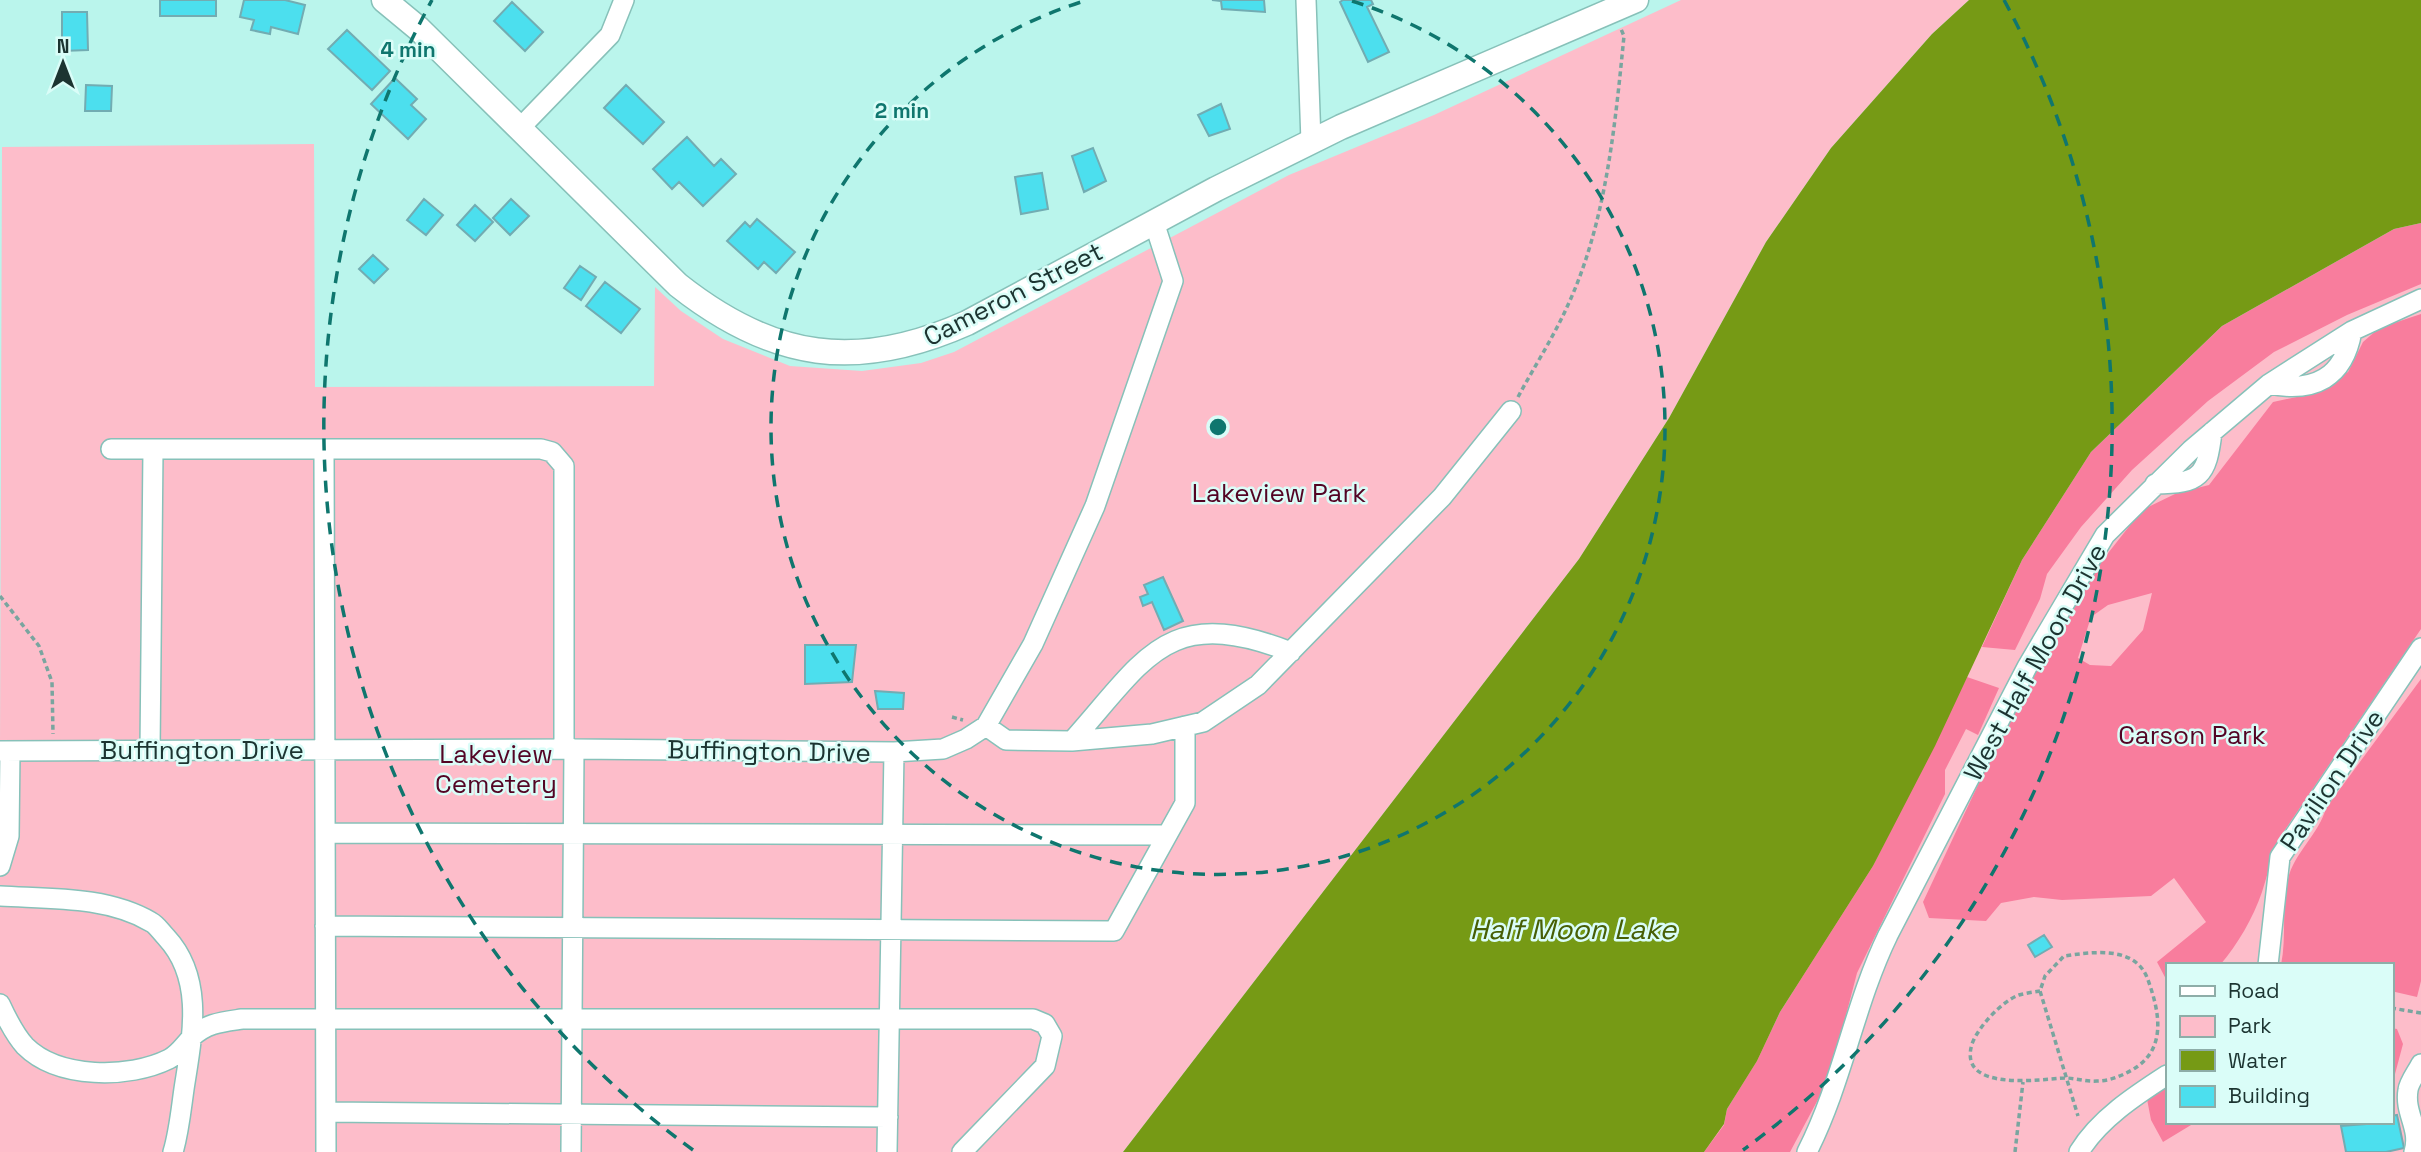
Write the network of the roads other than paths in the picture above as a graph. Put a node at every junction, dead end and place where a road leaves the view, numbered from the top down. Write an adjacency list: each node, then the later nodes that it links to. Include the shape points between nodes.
1 (384, 0): 5 (main road, Cameron Street)
2 (624, 0): 5 (street, via 610,35)
3 (1306, 0): 6 (street)
4 (1636, 0): 6 (main road, Cameron Street)
5 (519, 129): 7 (main road, Cameron Street, via 705,306 771,340 808,350 894,350 930,340)
6 (1311, 142): 7 (main road, Cameron Street)
7 (1154, 222): 17 (street, via 1173,281 1095,506 1032,644)
8 (2421, 299): 9 (street, West Half Moon Drive)
9 (2352, 331): 10 (street, West Half Moon Drive); 10 (street, via 2342,364 2321,382 2291,388)
10 (2269, 384): 50 (street, West Half Moon Drive, via 2155,484 2105,535 2027,667 1872,966 1833,1099)
11 (1511, 411): 16 (street, via 1441,497)
12 (111, 449): 13 (street)
13 (153, 450): 14 (street); 21 (street)
14 (324, 451): 20 (street, via 541,449 559,458 564,466); 22 (street)
15 (2421, 648): 34 (street, Pavilion Drive, via 2280,857)
16 (1291, 652): 18 (street, via 1258,685 1203,722); 19 (street, via 1256,638 1206,632 1161,646 1132,671)
17 (986, 726): 19 (street, via 1006,740); 24 (street, Buffington Drive, via 943,749)
18 (1185, 726): 19 (street, via 1152,734); 28 (street, via 1185,803)
19 (1072, 741)
20 (569, 749): 22 (street, Buffington Drive); 24 (street, Buffington Drive); 26 (street)
21 (150, 750): 22 (street, Buffington Drive); 23 (street, Buffington Drive)
22 (326, 750): 25 (street)
23 (5, 751): 29 (street, via 9,836)
24 (894, 752): 27 (street)
25 (326, 834): 26 (street); 31 (street)
26 (574, 834): 27 (street); 32 (street)
27 (893, 834): 28 (street); 33 (street)
28 (1167, 835): 33 (street, via 1114,931)
29 (0, 866)
30 (0, 896): 39 (street, via 117,908 153,923 176,948 190,981)
31 (325, 926): 32 (street); 36 (street)
32 (573, 927): 33 (street); 37 (street)
33 (892, 928): 38 (street)
34 (2268, 963)
35 (0, 1004): 39 (street, via 25,1046 75,1070 142,1068 179,1053)
36 (326, 1017): 37 (street); 39 (street, via 212,1023); 42 (street)
37 (573, 1017): 38 (street); 43 (street)
38 (892, 1019): 44 (street); 49 (street, via 1032,1019 1045,1024 1052,1036 1045,1066)
39 (192, 1037): 45 (street)
40 (2421, 1064): 52 (street, via 2408,1090 2420,1140)
41 (2166, 1076): 51 (street, via 2133,1097)
42 (326, 1112): 43 (street); 46 (street)
43 (571, 1114): 44 (street); 47 (street)
44 (888, 1117): 48 (street)
45 (173, 1152)
46 (326, 1152)
47 (571, 1152)
48 (887, 1152)
49 (962, 1152)
50 (1807, 1152)
51 (2079, 1152)
52 (2414, 1152)

